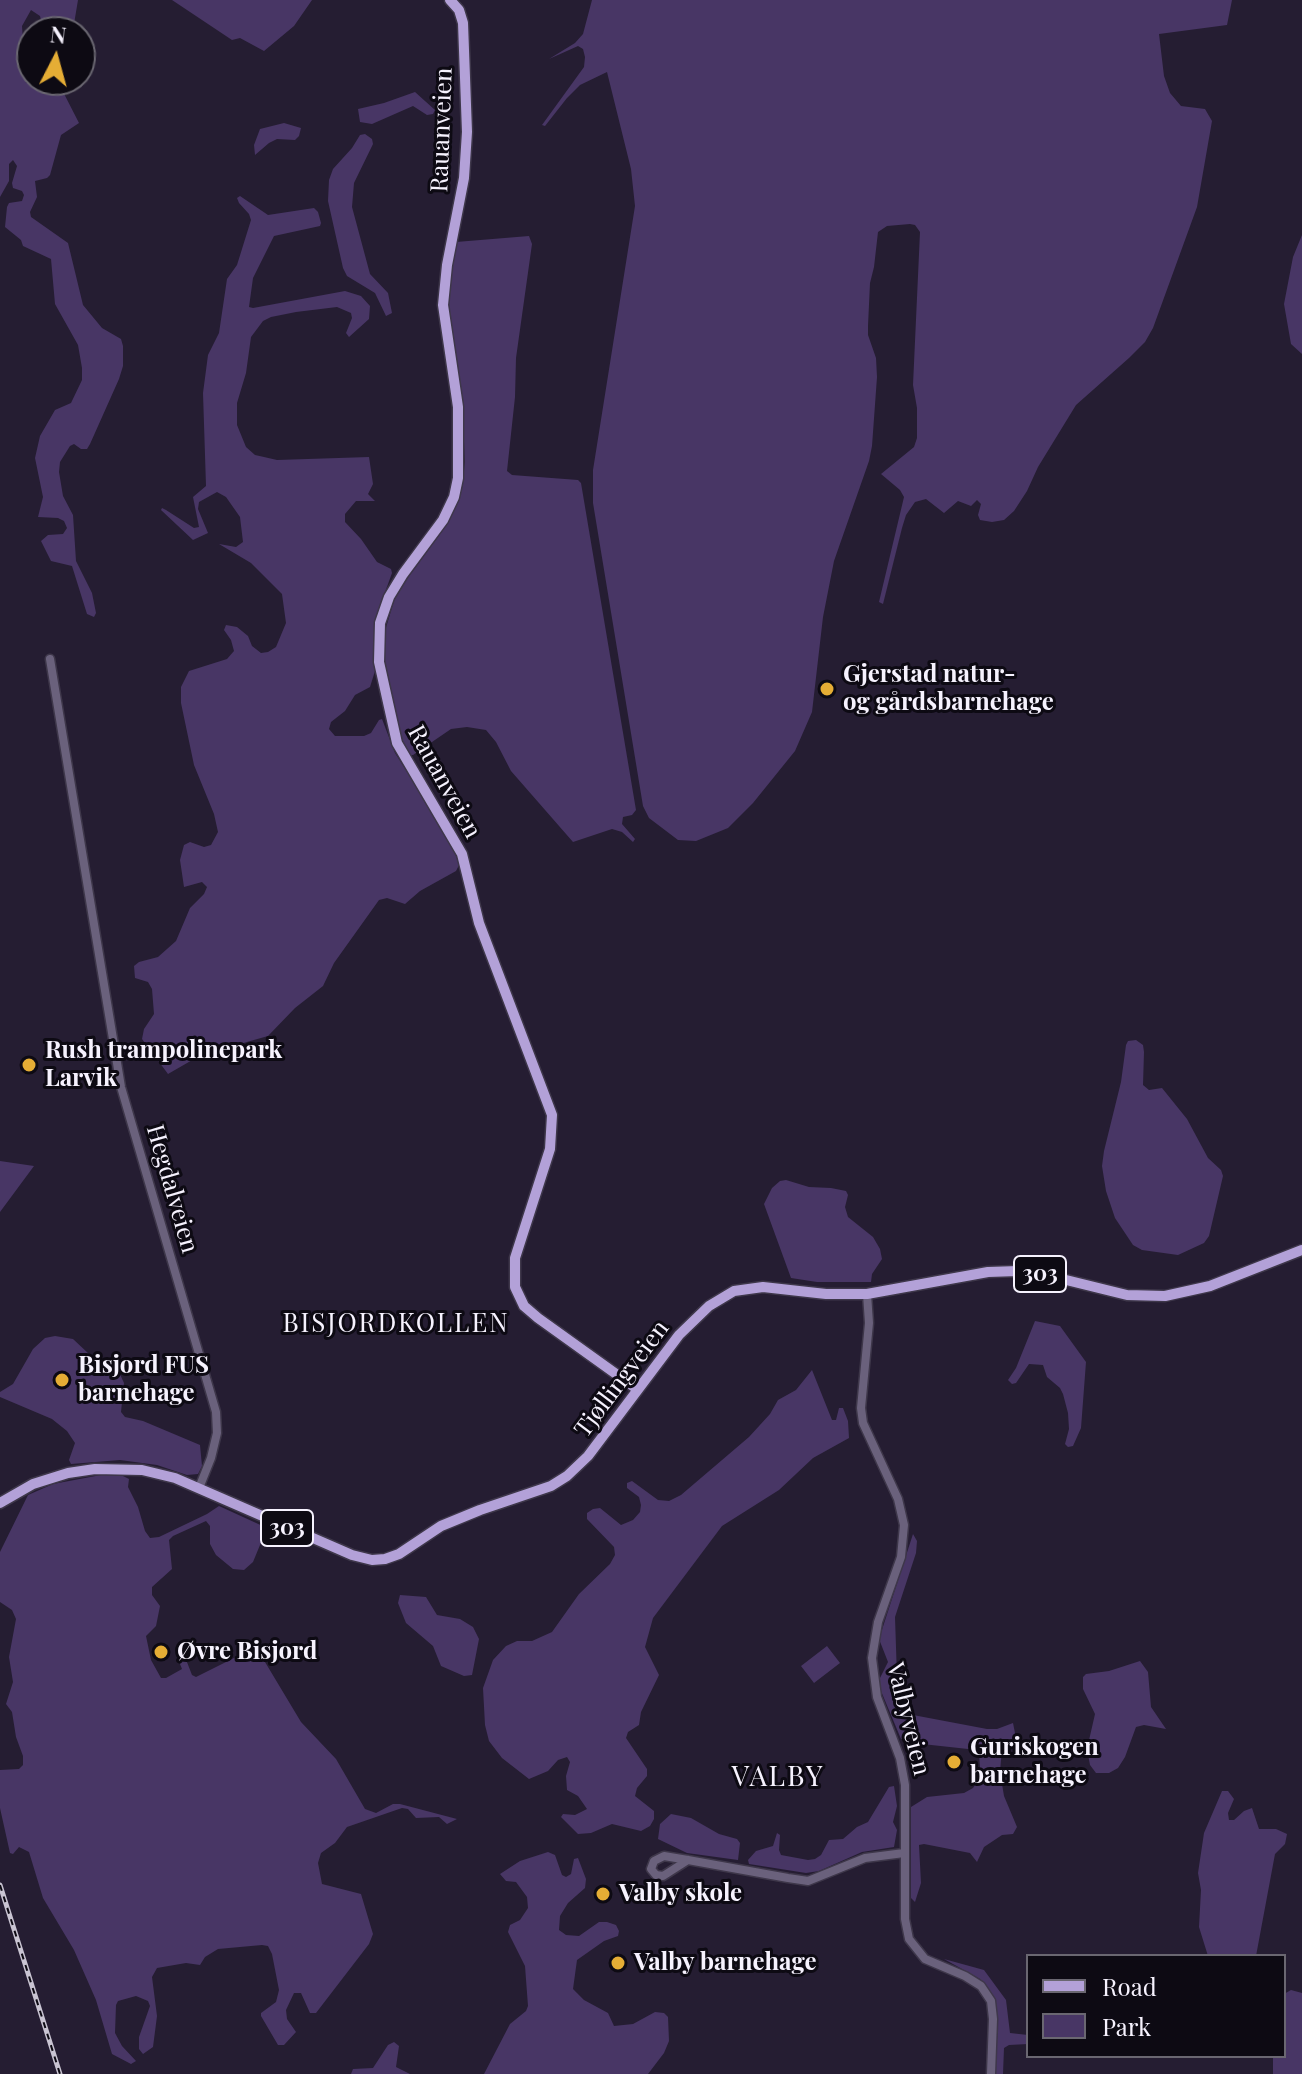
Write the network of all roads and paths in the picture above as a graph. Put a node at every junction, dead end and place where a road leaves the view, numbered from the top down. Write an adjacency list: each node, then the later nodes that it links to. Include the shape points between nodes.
1 (450, 0): 5 (main road, Rauanveien, via 463,23 467,132 443,309 456,388 460,463 447,514 385,605 379,662 397,743 462,854 479,923 552,1115 550,1149 514,1264 517,1292 538,1318)
2 (50, 659): 6 (street, Hegdalveien, via 121,1087 216,1412 217,1433)
3 (1302, 1250): 4 (main road, Tjøllingveien / 303, via 1202,1289 1165,1296 1003,1271)
4 (867, 1294): 5 (main road, Tjøllingveien / 303, via 755,1287 734,1291 691,1322); 8 (street, Valbyveien, via 863,1423 898,1499 904,1525 901,1557 878,1622 872,1658 877,1697 903,1773)
5 (637, 1389): 6 (main road, Tjøllingveien / 303, via 567,1476 441,1526 385,1559 346,1553)
6 (199, 1488): 7 (main road, Tjøllingveien / 303, via 155,1472 95,1469 42,1481)
7 (0, 1503)
8 (904, 1853): 9 (street, via 865,1858 808,1881); 10 (street, Valbyveien, via 909,1939 925,1959 981,1986 991,2001)
9 (688, 1860)
10 (991, 2074)

